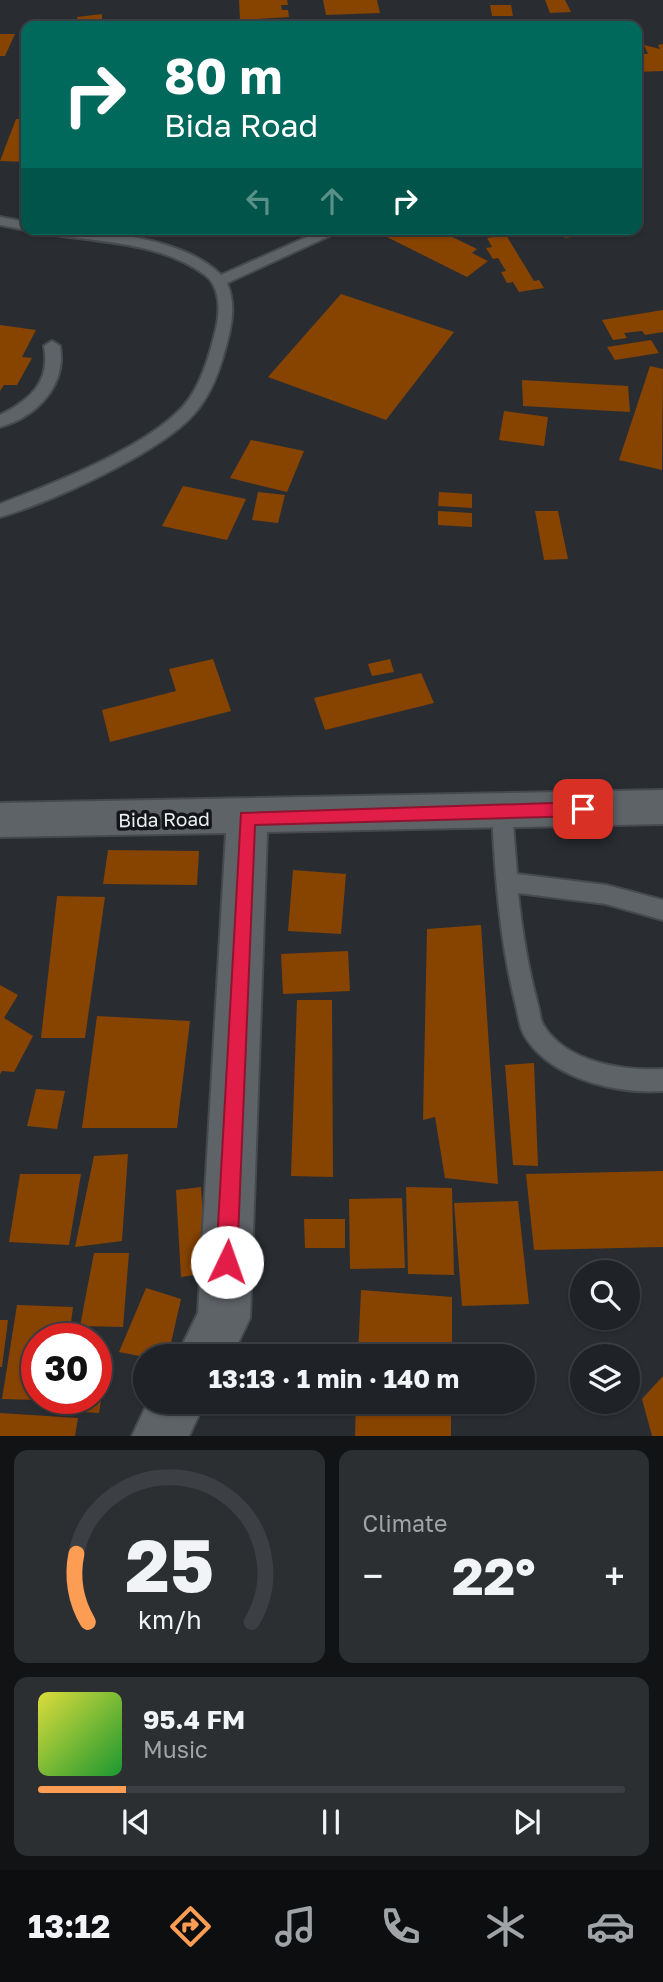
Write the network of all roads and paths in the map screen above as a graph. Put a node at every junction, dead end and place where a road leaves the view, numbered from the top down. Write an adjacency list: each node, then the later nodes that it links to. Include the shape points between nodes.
1 (0, 220): 2 (lane)
2 (21, 225)
3 (76, 235): 5 (lane, via 170,251 194,261)
4 (324, 235): 5 (lane)
5 (219, 281): 8 (lane, via 225,309 220,345 187,412 142,444)
6 (52, 346): 7 (lane, via 57,363 47,388 26,409)
7 (0, 422)
8 (0, 511)
9 (663, 807): 10 (street, Bida Road)
10 (502, 811): 11 (street, Bida Road); 13 (lane)
11 (247, 818): 12 (street, Bida Road); 16 (street, via 224,1318)
12 (0, 820)
13 (507, 882): 14 (lane, via 591,892); 15 (lane, via 520,981 535,1033 566,1059 602,1075)
14 (663, 910)
15 (663, 1080)
16 (210, 1344)
17 (171, 1414): 18 (street)
18 (159, 1436)

